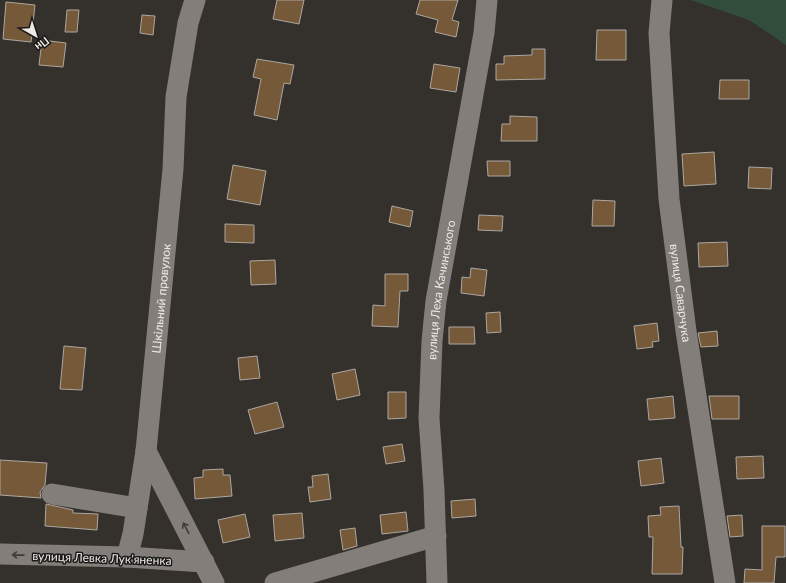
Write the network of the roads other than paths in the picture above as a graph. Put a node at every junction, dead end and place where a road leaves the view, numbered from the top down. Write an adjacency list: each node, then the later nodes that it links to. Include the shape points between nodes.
1 (195, 0): 4 (street, Шкільний провулок, via 188,23 176,97 173,169)
2 (487, 0): 7 (street, вулиця Леха Качинського, via 484,33 436,301 432,341 430,418)
3 (662, 0): 14 (street, вулиця Саварчука, via 659,33 669,199 686,331)
4 (146, 451): 6 (street, Шкільний провулок); 10 (street, one-way to 4)
5 (52, 494): 6 (street)
6 (137, 508): 9 (street, Шкільний провулок)
7 (436, 536): 12 (street); 13 (street, вулиця Леха Качинського)
8 (0, 554): 9 (street, вулиця Левка Лукʼяненка, one-way to 8)
9 (128, 557): 10 (street, вулиця Левка Лукʼяненка)
10 (204, 562): 11 (street)
11 (214, 583)
12 (275, 583)
13 (437, 583)
14 (725, 583)

